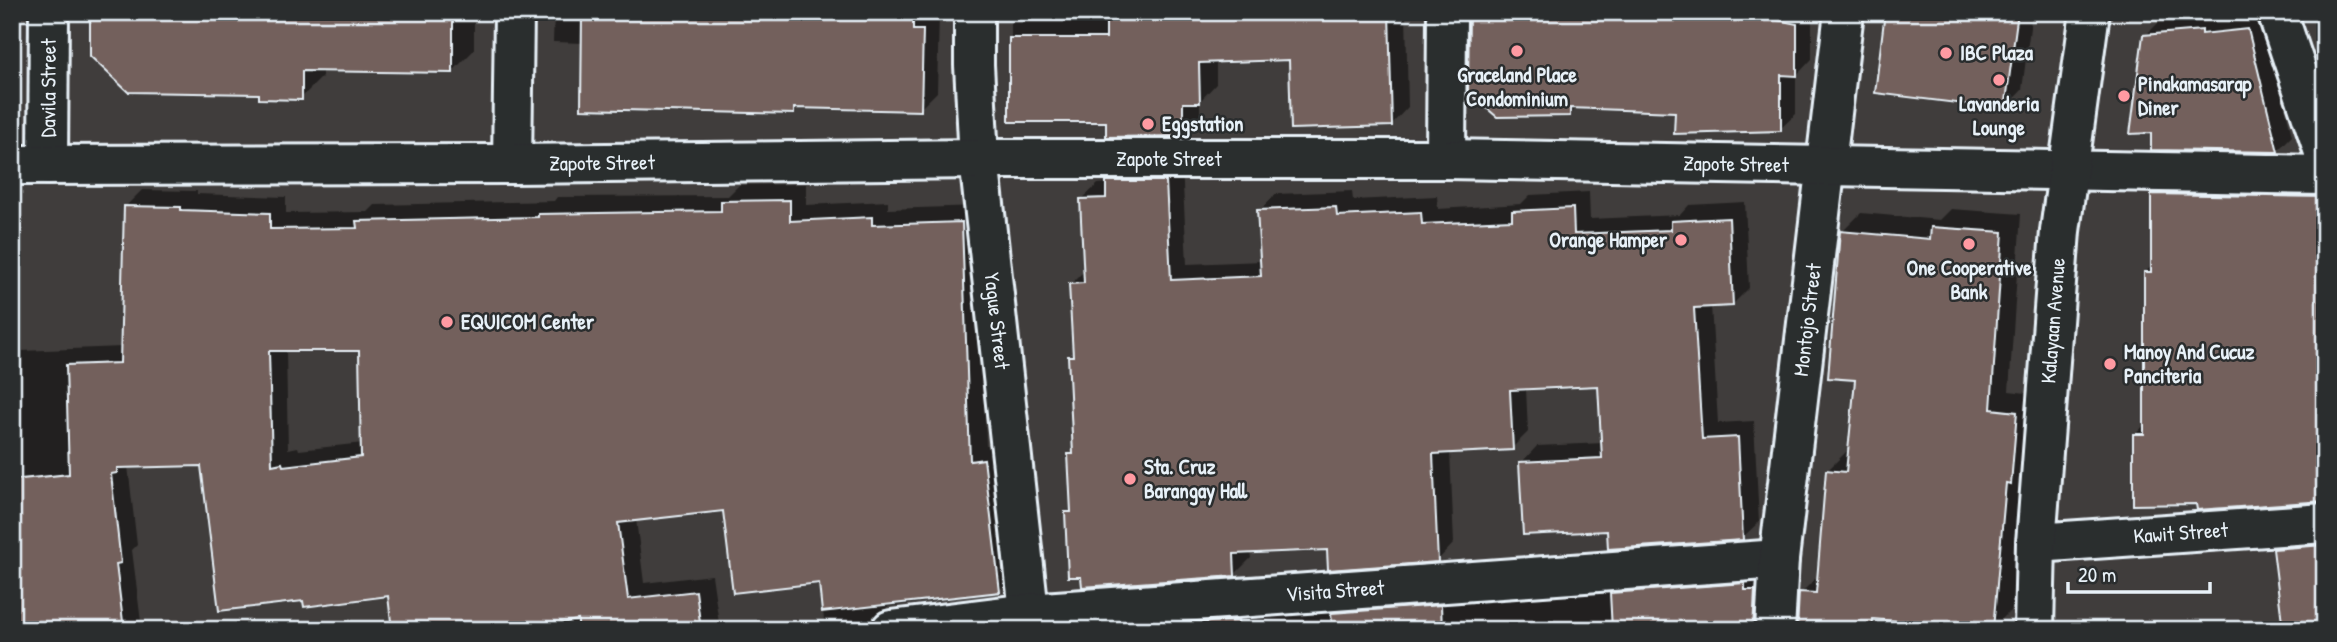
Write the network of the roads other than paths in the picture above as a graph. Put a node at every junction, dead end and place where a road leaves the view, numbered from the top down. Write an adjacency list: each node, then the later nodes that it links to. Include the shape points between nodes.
1 (49, 12): 12 (street, Davila Street)
2 (514, 12): 11 (street)
3 (974, 12): 9 (street, Yague Street)
4 (1447, 12): 10 (street)
5 (1844, 12): 13 (street, Montojo Street)
6 (2090, 12): 14 (street, Kalayaan Avenue)
7 (2277, 12): 8 (street)
8 (2325, 155)
9 (979, 159): 10 (street, Zapote Street); 11 (street, Zapote Street); 19 (street, Yague Street)
10 (1446, 159): 13 (street, Zapote Street)
11 (512, 164): 12 (street, Zapote Street)
12 (30, 165)
13 (1825, 166): 14 (street, Zapote Street); 18 (street, Montojo Street)
14 (2069, 172): 15 (street, Zapote Street); 17 (street, Kalayaan Avenue, via 2060,231)
15 (2325, 175)
16 (2325, 523): 17 (street, Kawit Street)
17 (2036, 543): 22 (street, Kalayaan Avenue)
18 (1779, 559): 19 (street, Visita Street); 21 (street, Montojo Street)
19 (1030, 621): 20 (street, Visita Street)
20 (891, 630)
21 (1775, 630)
22 (2034, 630)

